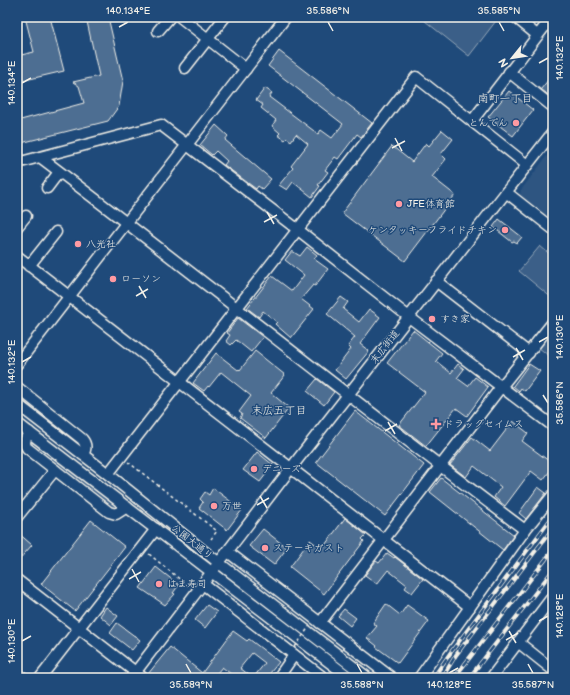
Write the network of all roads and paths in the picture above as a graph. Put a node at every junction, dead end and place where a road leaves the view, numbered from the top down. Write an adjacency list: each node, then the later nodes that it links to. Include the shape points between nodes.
1 (170, 17): 7 (street)
2 (180, 17): 9 (street)
3 (225, 17): 9 (street)
4 (515, 17): 8 (street)
5 (552, 17): 8 (street)
6 (282, 18): 11 (street)
7 (158, 31)
8 (537, 35): 12 (street)
9 (209, 39): 10 (street); 11 (street)
10 (185, 68)
11 (246, 69): 16 (street)
12 (509, 72): 13 (street); 14 (street)
13 (553, 107)
14 (472, 121): 19 (street); 26 (street, via 416,77)
15 (553, 132): 19 (street, 末広街道)
16 (187, 145): 17 (street, via 161,125); 24 (street); 26 (street)
17 (40, 157): 18 (street); 20 (street)
18 (17, 164)
19 (527, 165): 22 (street, 末広街道)
20 (59, 172): 21 (street); 24 (street)
21 (47, 188)
22 (506, 192): 27 (street); 31 (street, 末広街道)
23 (26, 216): 25 (street)
24 (127, 223): 32 (street); 33 (street)
25 (17, 227)
26 (297, 229): 33 (street); 34 (street)
27 (553, 229)
28 (56, 232): 30 (street)
29 (17, 256): 30 (street)
30 (29, 266): 32 (street)
31 (436, 281): 34 (street, 末広街道); 36 (street)
32 (70, 297): 37 (street); 38 (street)
33 (237, 308): 38 (street); 41 (street)
34 (409, 317): 40 (street); 41 (street, 末広街道)
35 (553, 322): 36 (street)
36 (529, 353): 40 (street)
37 (17, 364)
38 (180, 382): 49 (street); 51 (street)
39 (17, 387): 46 (street, via 82,439 86,448)
40 (501, 387): 44 (street); 48 (street)
41 (348, 394): 48 (street); 49 (street, 末広街道)
42 (17, 404): 46 (street, 公園大通り)
43 (17, 423): 45 (street, 公園大通り)
44 (553, 426)
45 (29, 432): 50 (street, via 25,440 26,446); 53 (street, 公園大通り)
46 (83, 455): 51 (street, 公園大通り)
47 (128, 462): 57 (path, via 217,531)
48 (441, 467): 56 (street); 58 (street)
49 (291, 468): 58 (street); 60 (street, 末広街道)
50 (55, 470): 53 (street, via 109,512 116,514); 54 (street)
51 (108, 474): 61 (street, 公園大通り)
52 (553, 495): 56 (street)
53 (127, 507): 55 (street, 公園大通り)
54 (17, 517)
55 (156, 529): 62 (street, 公園大通り); 69 (street)
56 (524, 530): 67 (street)
57 (211, 539)
58 (384, 541): 67 (street); 68 (street)
59 (151, 550): 65 (path, via 148,554)
60 (228, 552): 61 (street, 末広街道); 68 (street)
61 (219, 563): 62 (street, 末広街道); 78 (street, 公園大通り)
62 (212, 572): 64 (street, 末広街道); 77 (street, 公園大通り)
63 (17, 580): 69 (street)
64 (203, 584): 71 (street); 73 (street, 末広街道)
65 (188, 586)
66 (552, 599): 70 (street)
67 (470, 607): 80 (street)
68 (316, 623): 71 (path, bridge); 79 (street)
69 (79, 628): 73 (street); 74 (street)
70 (518, 642): 72 (street); 81 (street)
71 (295, 651): 75 (street); 76 (street)
72 (553, 670)
73 (136, 676)
74 (40, 678)
75 (278, 678)
76 (324, 678)
77 (350, 678)
78 (368, 678)
79 (392, 678)
80 (420, 678)
81 (491, 678)

